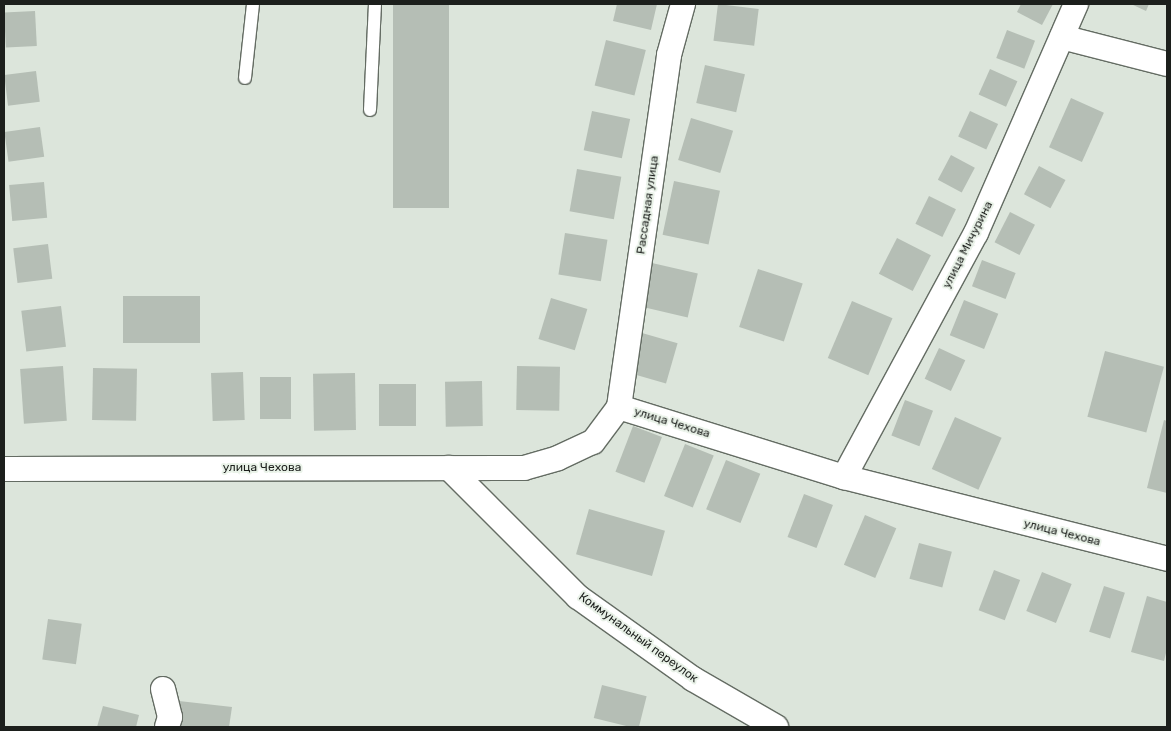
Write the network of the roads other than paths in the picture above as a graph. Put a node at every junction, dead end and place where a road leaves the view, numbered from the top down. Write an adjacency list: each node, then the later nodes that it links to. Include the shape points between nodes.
1 (253, 4): 7 (lane)
2 (375, 4): 8 (lane)
3 (683, 4): 9 (street, Рассадная улица, via 669,55)
4 (1076, 4): 5 (street, улица Мичурина)
5 (1062, 37): 6 (street); 12 (street, улица Мичурина, via 976,233)
6 (1167, 64)
7 (245, 78)
8 (370, 110)
9 (619, 407): 10 (street, улица Чехова, via 592,442 558,458 524,468); 12 (street, улица Чехова)
10 (449, 468): 11 (street, улица Чехова); 16 (street, Коммунальный переулок, via 578,596 693,679)
11 (4, 469)
12 (844, 478): 13 (street, улица Чехова)
13 (1167, 559)
14 (163, 689): 15 (street, via 170,717)
15 (167, 727)
16 (776, 727)

